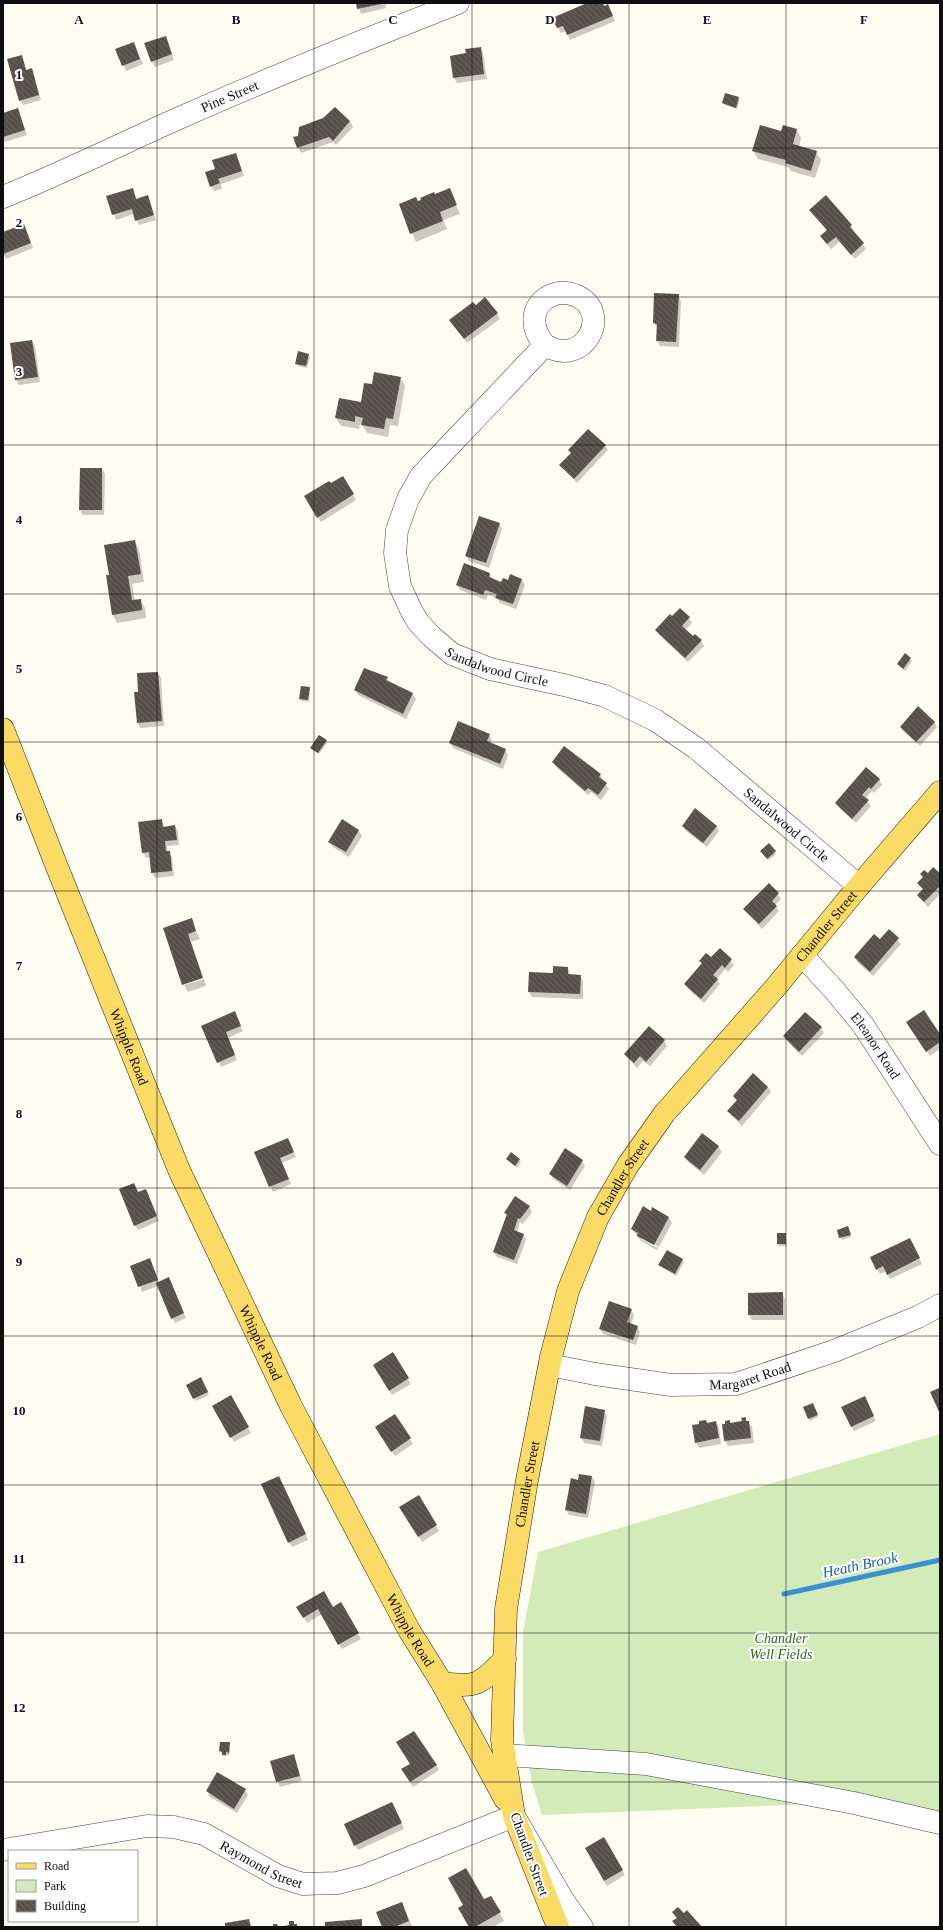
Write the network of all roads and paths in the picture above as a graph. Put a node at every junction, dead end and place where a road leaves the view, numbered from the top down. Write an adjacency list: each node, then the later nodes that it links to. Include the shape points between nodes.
1 (458, 3): 2 (street, Pine Street, via 365,39)
2 (3, 197)
3 (545, 345): 6 (street, Sandalwood Circle, via 421,476 408,499 397,530 395,564 400,586 415,616 431,636 452,654 490,669 605,696 655,720 696,748)
4 (3, 729): 12 (main road, Whipple Road, via 180,1170 291,1406 402,1616)
5 (940, 792): 6 (main road, Chandler Street)
6 (859, 886): 7 (main road, Chandler Street)
7 (802, 955): 8 (street, Eleanor Road, via 863,1025); 10 (main road, Chandler Street, via 664,1114 628,1165 598,1217 581,1256 560,1320)
8 (940, 1144)
9 (940, 1305): 10 (street, Margaret Road, via 918,1317 834,1351 736,1384 671,1385)
10 (550, 1365): 11 (main road, Chandler Street, via 527,1480 506,1609)
11 (505, 1659): 12 (main road, via 484,1680 466,1686); 13 (main road, Chandler Street, via 502,1740)
12 (442, 1683): 14 (main road, Whipple Road)
13 (504, 1755): 14 (main road, Chandler Street); 15 (street, via 646,1764 854,1803)
14 (514, 1816): 16 (street, Raymond Street, via 364,1876 337,1883 303,1884 278,1876 204,1834 174,1827 147,1826); 17 (main road, Chandler Street); 18 (street, Whipple Road, via 563,1900)
15 (940, 1823)
16 (3, 1850)
17 (558, 1927)
18 (582, 1927)

